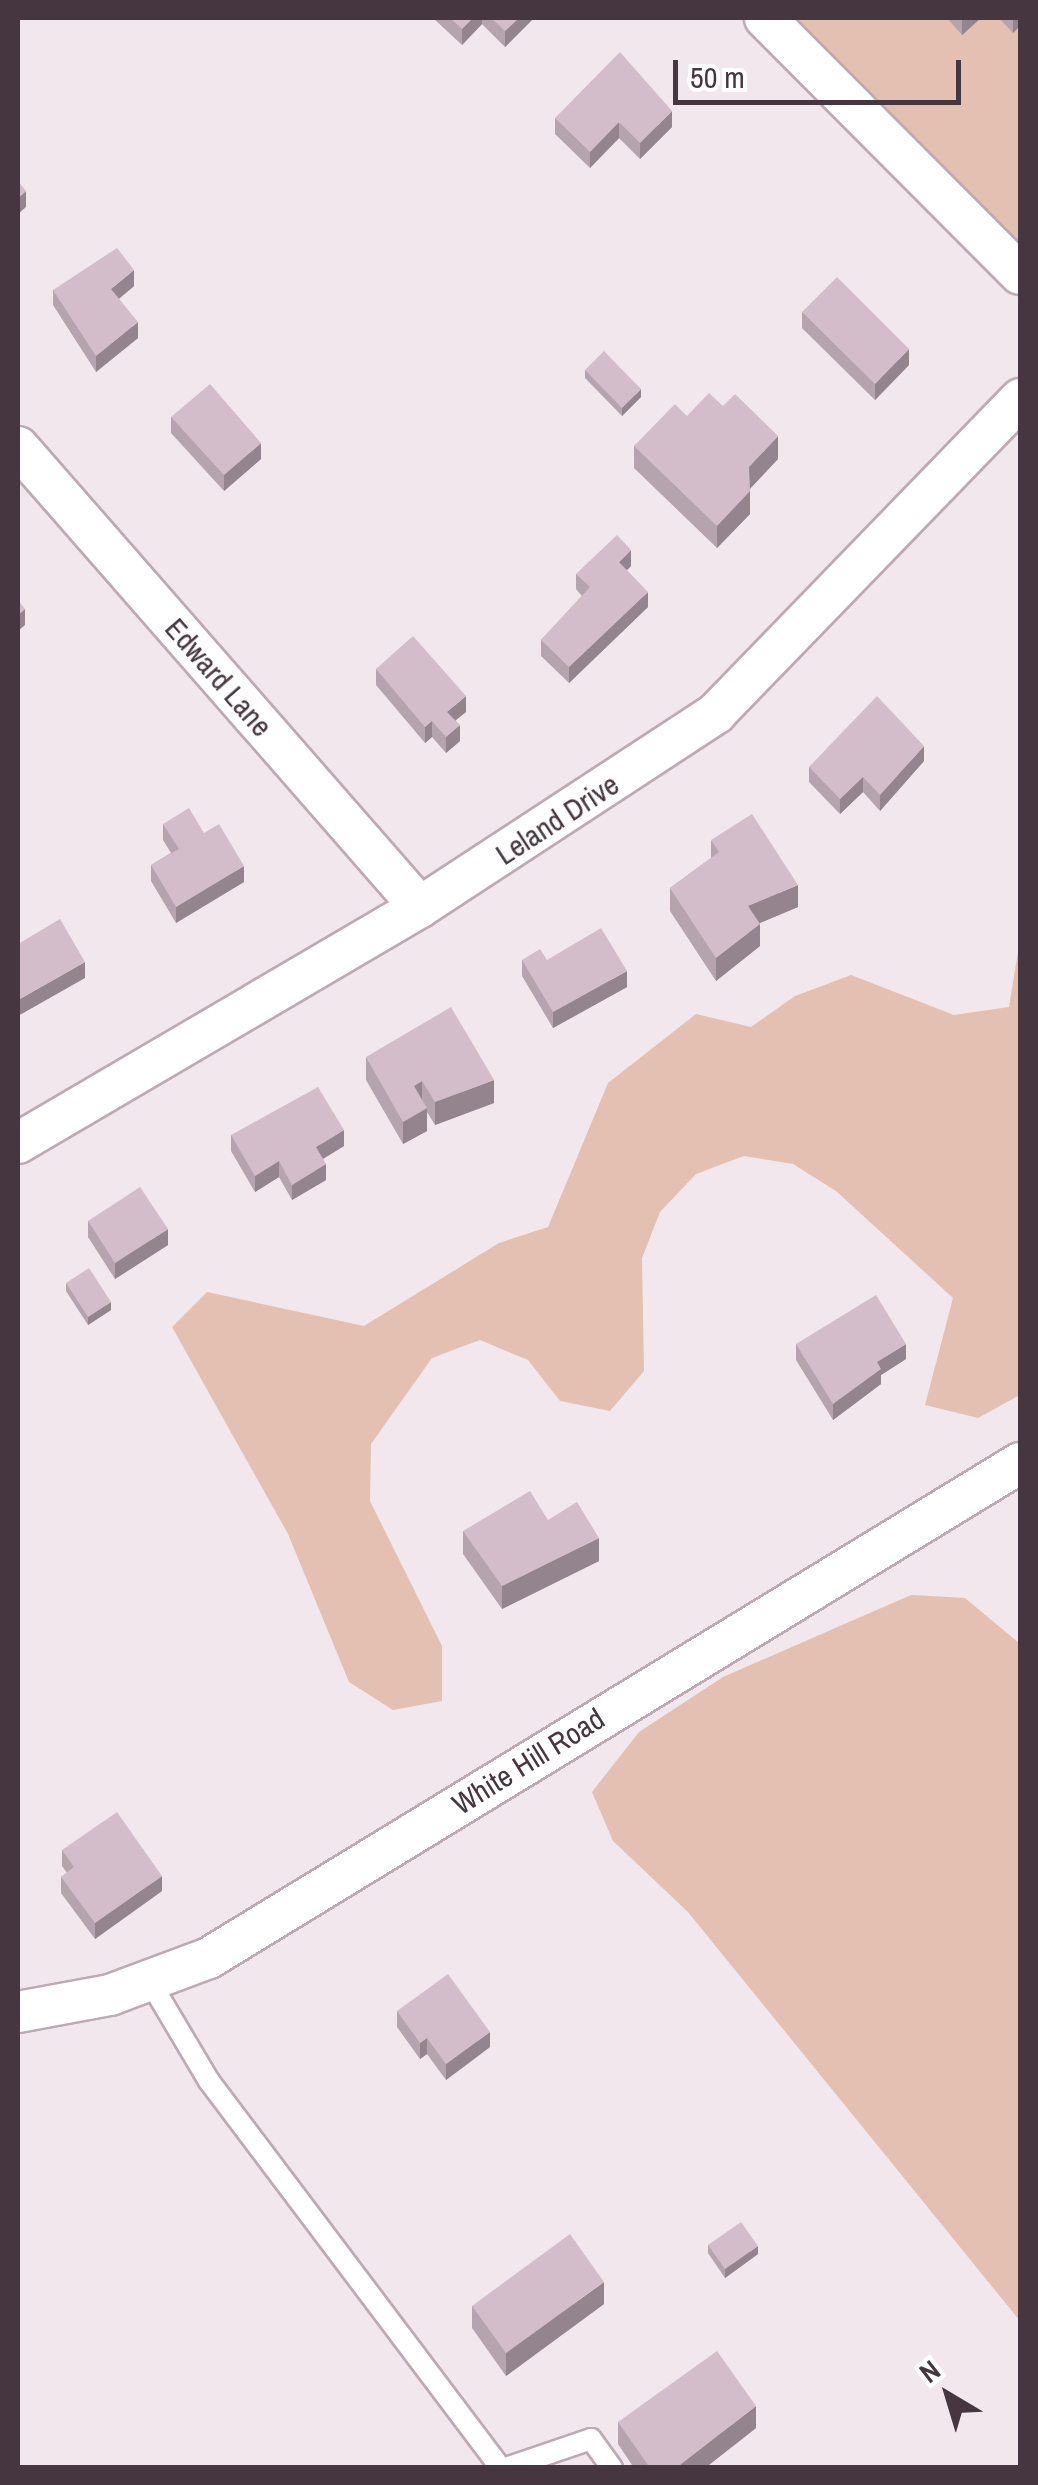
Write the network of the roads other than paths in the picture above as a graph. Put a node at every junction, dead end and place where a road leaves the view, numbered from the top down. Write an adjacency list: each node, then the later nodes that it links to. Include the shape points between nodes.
1 (765, 18): 2 (street)
2 (1020, 274)
3 (1020, 398): 5 (street, Leland Drive, via 716,713)
4 (18, 447): 5 (street, Edward Lane)
5 (420, 907): 6 (street, Leland Drive)
6 (18, 1143)
7 (1020, 1462): 8 (street, White Hill Road, via 209,1958)
8 (149, 1980): 9 (street, White Hill Road); 10 (lane, via 209,2081)
9 (18, 2012)
10 (504, 2468): 11 (lane, via 592,2440)
11 (612, 2468)

